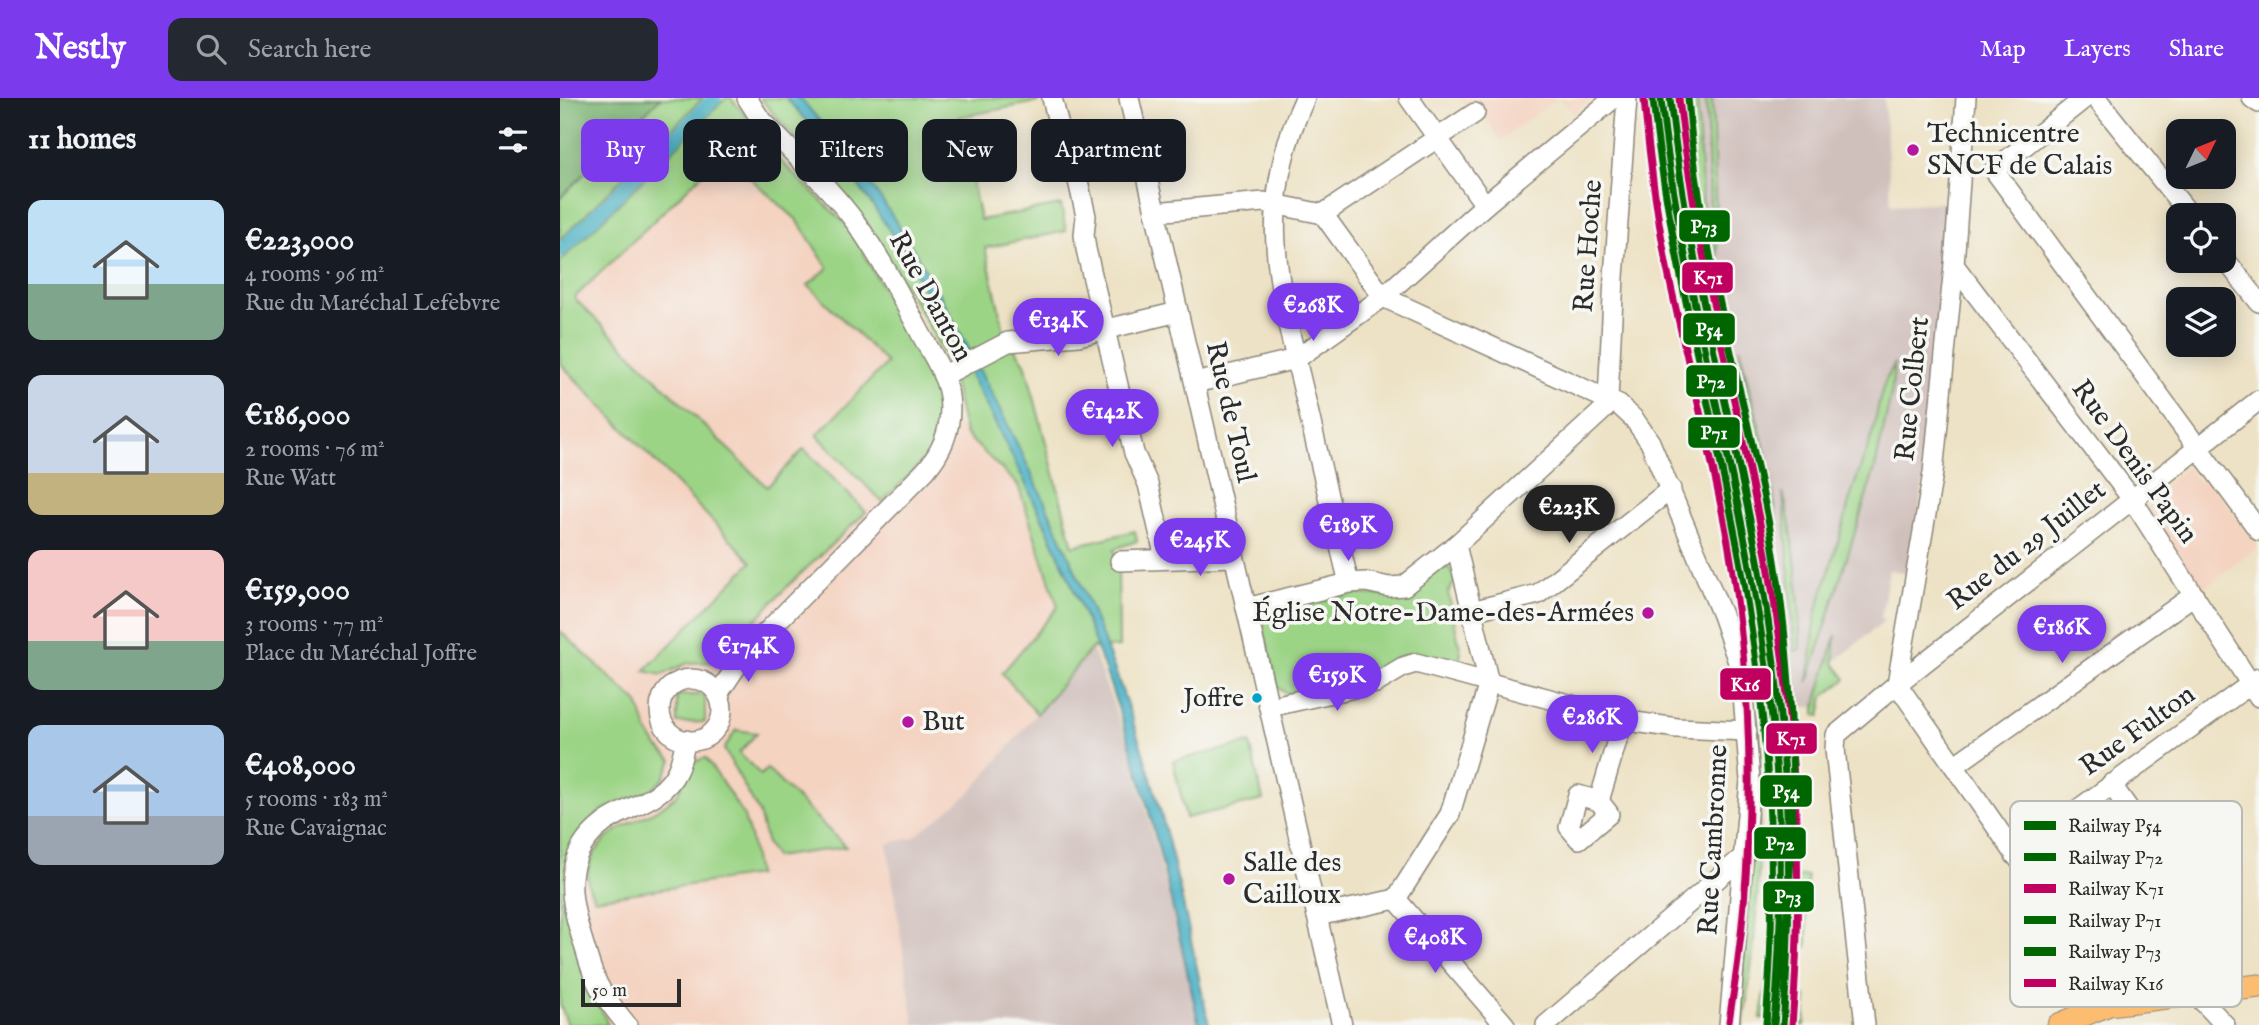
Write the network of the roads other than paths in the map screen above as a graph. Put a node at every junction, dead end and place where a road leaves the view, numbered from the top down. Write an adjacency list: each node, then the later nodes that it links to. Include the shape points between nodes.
1 (747, 98): 29 (street, Rue Danton, via 857,225)
2 (1052, 98): 27 (street, via 1063,146 1076,172 1086,216 1085,241)
3 (1129, 98): 20 (street, Rue de Toul)
4 (1305, 98): 18 (street, via 1284,150)
5 (1409, 98): 14 (street)
6 (1614, 98): 19 (street)
7 (1627, 98): 31 (street, Rue Hoche)
8 (1966, 98): 15 (street, Rue Colbert)
9 (2085, 98): 16 (street)
10 (2096, 98): 17 (street)
11 (2252, 98): 12 (street)
12 (2259, 103)
13 (1475, 113): 14 (street)
14 (1437, 138): 19 (street); 21 (street)
15 (1962, 166): 16 (street); 22 (street, Rue Colbert)
16 (1994, 170): 33 (street)
17 (2180, 203)
18 (1275, 204): 20 (street); 21 (street); 28 (street, via 1276,258)
19 (1485, 205): 24 (street)
20 (1155, 212): 26 (street, Rue de Toul)
21 (1323, 214): 24 (street)
22 (1954, 265): 35 (street, Rue Denis Papin); 48 (street, Rue Colbert, via 1933,473)
23 (2236, 273): 25 (street)
24 (1383, 297): 28 (street); 31 (street, Rue Cambronne)
25 (2259, 302)
26 (1178, 312): 27 (street); 30 (street, Rue de Toul)
27 (1105, 329): 29 (street, via 1008,342); 39 (street)
28 (1296, 359): 30 (street); 41 (street)
29 (943, 376): 45 (street, Rue Danton, via 950,414 936,457)
30 (1195, 383): 38 (street, Rue de Toul)
31 (1610, 400): 34 (street, Rue Cambronne, via 1639,425); 37 (street)
32 (2259, 400): 33 (street, Rue du 29 Juillet)
33 (2198, 448): 35 (street, Rue du 29 Juillet); 36 (street)
34 (1671, 489): 44 (street, via 1538,594); 53 (street, Rue Cambronne, via 1735,650)
35 (2132, 499): 42 (street, Rue Denis Papin); 48 (street, Rue du 29 Juillet)
36 (2259, 531)
37 (1457, 545): 41 (street, via 1404,586); 44 (street)
38 (1234, 557): 39 (street); 43 (street, Rue de Toul)
39 (1165, 558): 40 (street)
40 (1120, 561)
41 (1349, 583): 43 (street)
42 (2193, 595): 49 (street, Rue Denis Papin); 55 (street)
43 (1246, 608): 51 (street, Rue de Toul)
44 (1472, 611): 47 (street)
45 (745, 654): 46 (street, Rue Danton); 50 (street, Rue Danton)
46 (702, 681): 50 (street); 54 (street, via 680,681 662,702 666,726)
47 (1489, 683): 51 (street, via 1416,663 1376,683); 52 (street); 62 (street, via 1450,814)
48 (1897, 684): 55 (street); 72 (street, Rue du 29 Juillet, via 1834,740)
49 (2256, 686): 56 (street, Rue Fulton)
50 (718, 694): 54 (street, via 722,713 718,725 704,737)
51 (1269, 708): 63 (street, Rue de Toul)
52 (1623, 720): 53 (street); 57 (street)
53 (1747, 731): 61 (street, Rue Cambronne, via 1750,780)
54 (687, 740): 67 (street, via 669,784 598,828 582,847 571,873 571,906 593,972)
55 (1954, 766): 60 (street)
56 (2111, 784): 58 (street, Rue Fulton); 59 (street)
57 (1599, 801)
58 (2088, 801)
59 (2123, 801)
60 (2010, 848)
61 (1744, 856): 70 (street); 71 (street, Rue Cambronne)
62 (1396, 899): 63 (street); 69 (street)
63 (1317, 916): 68 (street, Rue de Toul)
64 (2098, 1007): 66 (main road)
65 (2208, 1007): 73 (street)
66 (2075, 1022)
67 (627, 1025)
68 (1342, 1025)
69 (1505, 1025)
70 (1546, 1025)
71 (1729, 1025)
72 (1865, 1025)
73 (2225, 1025)

